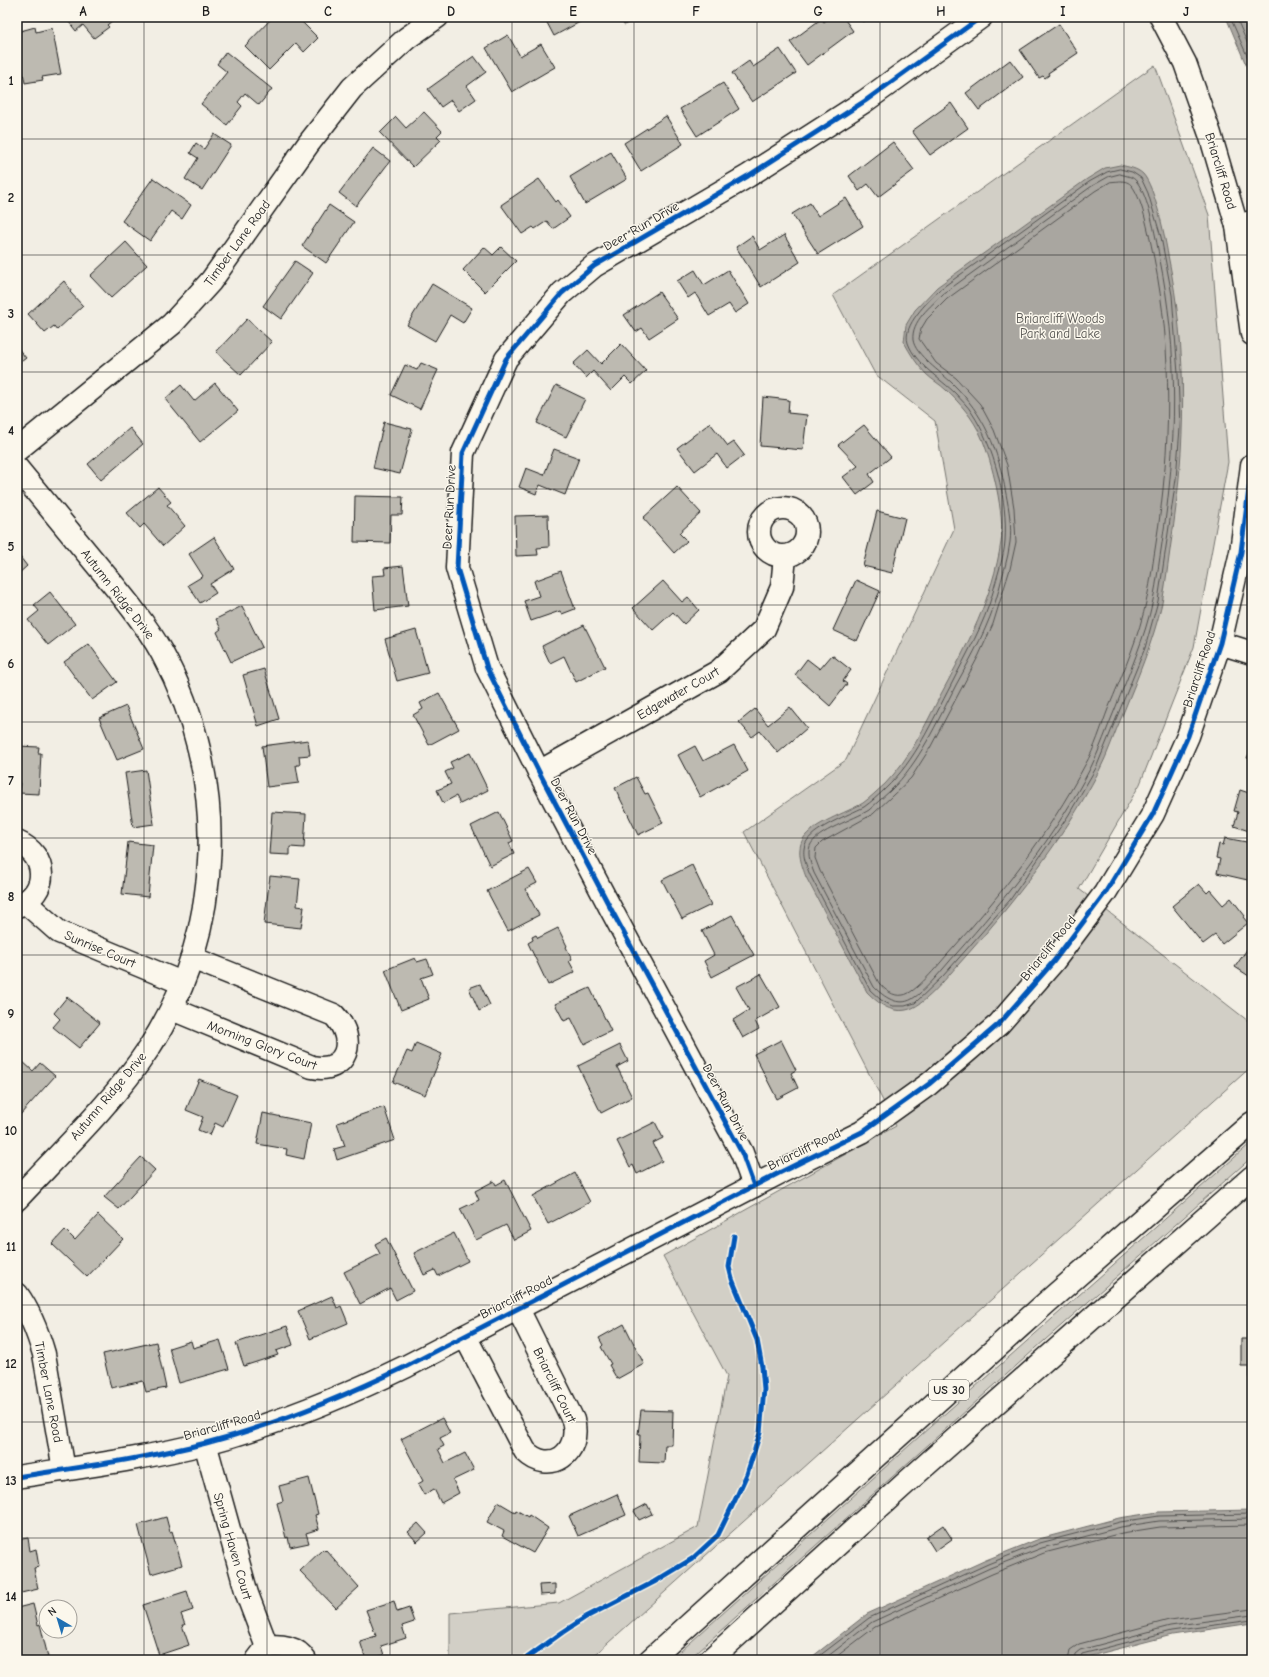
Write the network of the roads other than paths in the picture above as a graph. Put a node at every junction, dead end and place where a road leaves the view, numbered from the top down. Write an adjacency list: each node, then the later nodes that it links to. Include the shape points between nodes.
1 (437, 17): 6 (street, Timber Lane Road, via 407,38 352,88 309,143 211,281 172,324)
2 (981, 17): 12 (street, Deer Run Drive, via 859,105 748,176 594,266 562,293 506,359 462,453 457,568 487,668)
3 (1162, 17): 4 (street, Briarcliff Road, via 1185,63)
4 (1245, 224): 5 (street, Briarcliff Road)
5 (1252, 334)
6 (17, 450)
7 (1252, 465): 10 (street, Briarcliff Road, via 1241,552)
8 (17, 468): 15 (street, Autumn Ridge Drive, via 144,624 168,666 188,711 205,775 211,837 205,902)
9 (785, 557): 12 (street, Edgewater Court, via 782,587 764,628 719,671)
10 (1220, 643): 11 (street); 20 (street, Briarcliff Road, via 1188,736 1153,814 1105,893 1054,961 999,1024 929,1084 862,1132)
11 (1252, 653)
12 (538, 772): 20 (street, Deer Run Drive, via 742,1153)
13 (17, 842): 14 (street, Sunrise Court, via 27,846 36,856 41,868 35,894)
14 (21, 904): 16 (street, Sunrise Court, via 59,932)
15 (192, 958): 16 (street, Autumn Ridge Drive); 17 (street, Morning Glory Court, via 334,1015 343,1024 347,1033 348,1044 345,1054 330,1066 312,1067)
16 (182, 983): 17 (street, Autumn Ridge Drive)
17 (172, 1009): 21 (street, Autumn Ridge Drive, via 149,1048 117,1090)
18 (1252, 1123): 30 (street, US 30, via 1046,1303)
19 (1252, 1177): 31 (street)
20 (754, 1186): 23 (street, Briarcliff Road)
21 (17, 1199)
22 (17, 1294): 26 (street, Timber Lane Road, via 31,1320 44,1354)
23 (518, 1309): 24 (street, Briarcliff Road); 24 (street, Briarcliff Court, via 574,1420 574,1444 558,1460 538,1459 525,1450)
24 (465, 1336): 25 (street, Briarcliff Road, via 354,1391 274,1422)
25 (205, 1443): 26 (street, Briarcliff Road); 28 (street, Spring Haven Court)
26 (64, 1470): 27 (street, Briarcliff Road)
27 (17, 1477)
28 (262, 1654): 29 (street, Spring Haven Court, via 278,1646 293,1649)
29 (305, 1660)
30 (650, 1660)
31 (710, 1660)

